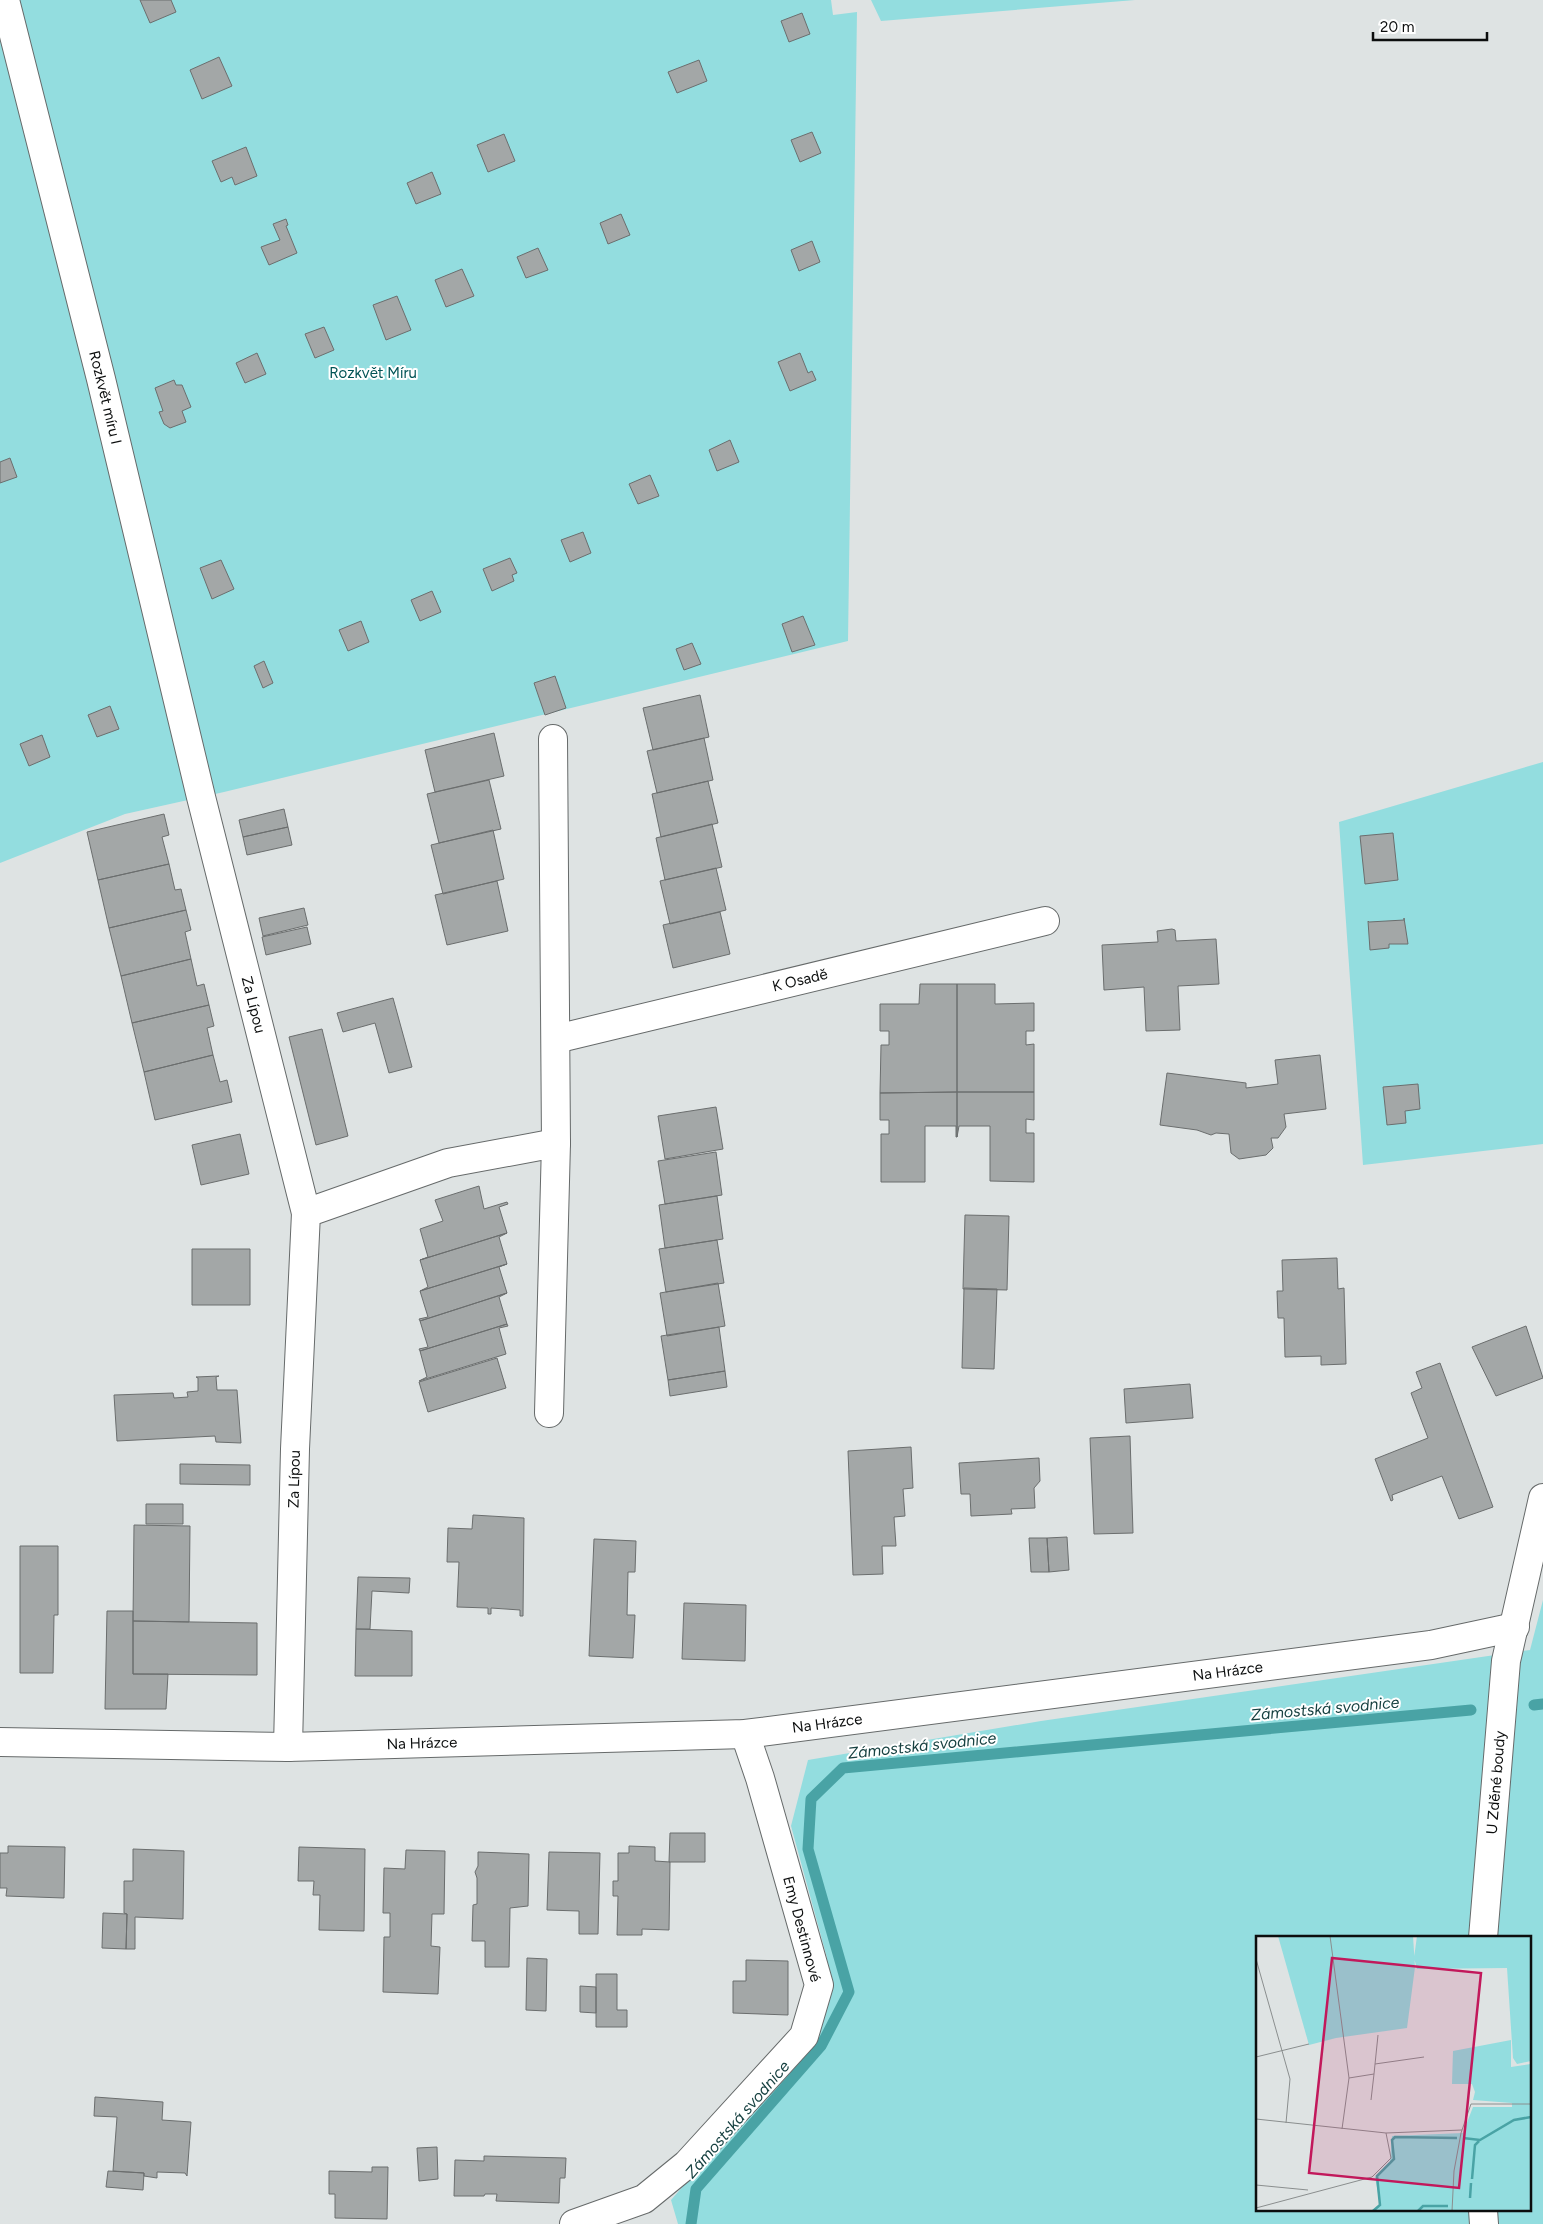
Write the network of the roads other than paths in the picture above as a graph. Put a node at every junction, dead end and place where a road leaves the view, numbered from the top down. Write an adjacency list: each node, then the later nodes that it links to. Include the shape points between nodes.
1 (5, 0): 3 (street, Rozkvět míru I)
2 (553, 739): 5 (street)
3 (201, 797): 7 (street, Za Lípou)
4 (1045, 920): 5 (street, K Osadě)
5 (556, 1039): 6 (street)
6 (556, 1143): 7 (street, via 448,1163); 8 (street)
7 (306, 1213): 13 (street, Za Lípou)
8 (549, 1413)
9 (1543, 1498): 10 (street)
10 (1515, 1627): 11 (street, Na Hrázce, via 1431,1645); 14 (street, U Zděné boudy, via 1506,1661)
11 (745, 1734): 13 (street, Na Hrázce); 15 (street, Emy Destinnové, via 819,1985 804,2036 688,2164 644,2199)
12 (0, 1742): 13 (street, Na Hrázce)
13 (288, 1747)
14 (1483, 1936)
15 (574, 2224)

